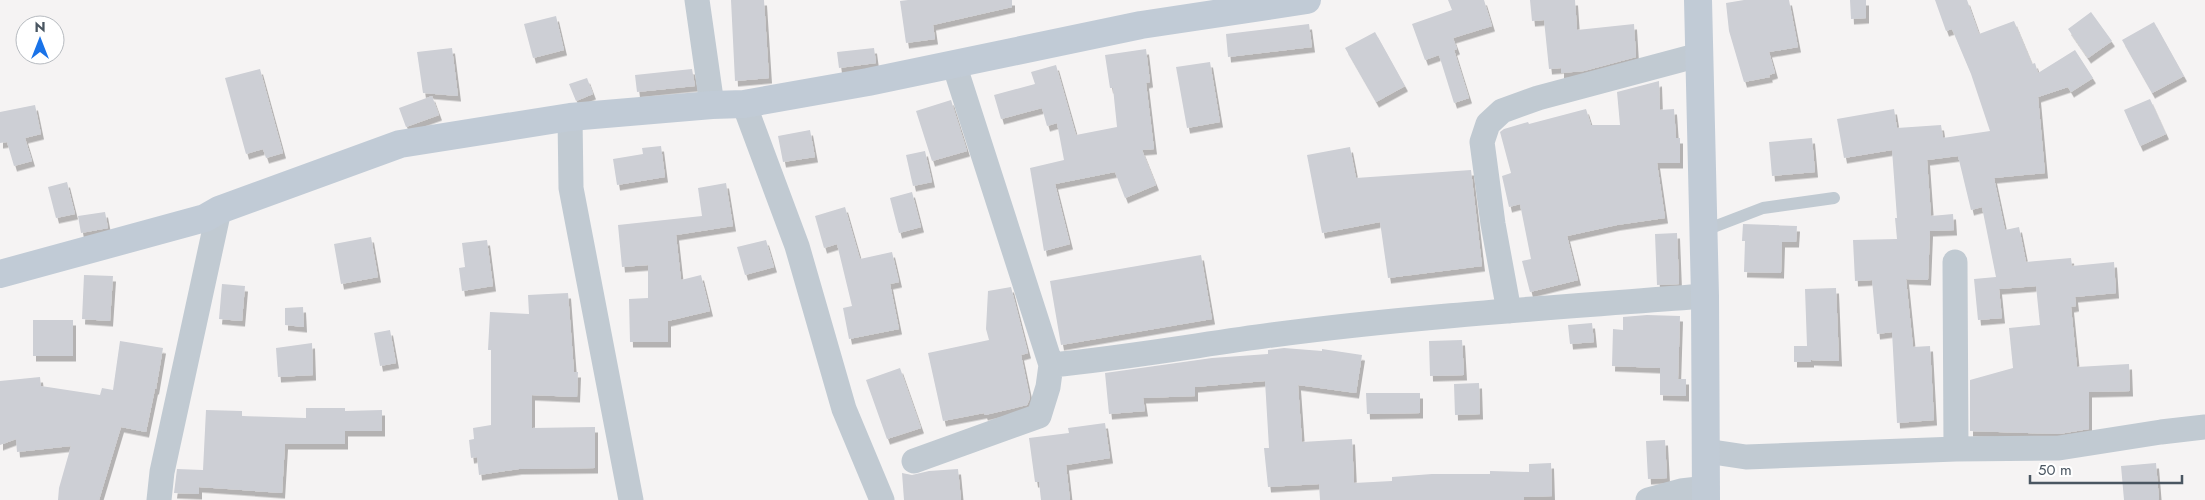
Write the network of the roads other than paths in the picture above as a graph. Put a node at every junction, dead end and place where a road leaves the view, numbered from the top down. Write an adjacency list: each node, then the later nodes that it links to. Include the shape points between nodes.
1 (698, 0): 7 (street)
2 (1307, 0): 5 (street, via 1141,25)
3 (1698, 0): 4 (street)
4 (1699, 54): 11 (street); 15 (street, via 1538,98 1502,111 1488,124 1482,142)
5 (954, 64): 6 (street); 16 (street)
6 (744, 104): 7 (street); 24 (street, via 797,246 844,409)
7 (712, 105): 8 (street)
8 (570, 117): 10 (street, via 400,144); 23 (street, via 571,188)
9 (1834, 198): 11 (lane, via 1762,208)
10 (219, 210): 13 (street, via 205,218); 22 (street, via 162,472)
11 (1704, 231): 14 (street)
12 (1955, 262): 18 (street)
13 (0, 274)
14 (1705, 296): 15 (street); 19 (street)
15 (1509, 311): 16 (street, via 1272,335)
16 (1050, 365): 20 (street, via 1048,387 1039,416)
17 (2205, 427): 18 (street, via 2059,448)
18 (1956, 449): 19 (street, via 1746,457)
19 (1706, 451): 21 (street)
20 (914, 461)
21 (1706, 494): 25 (street, via 1681,491)
22 (160, 500)
23 (631, 500)
24 (882, 500)
25 (1648, 500)

